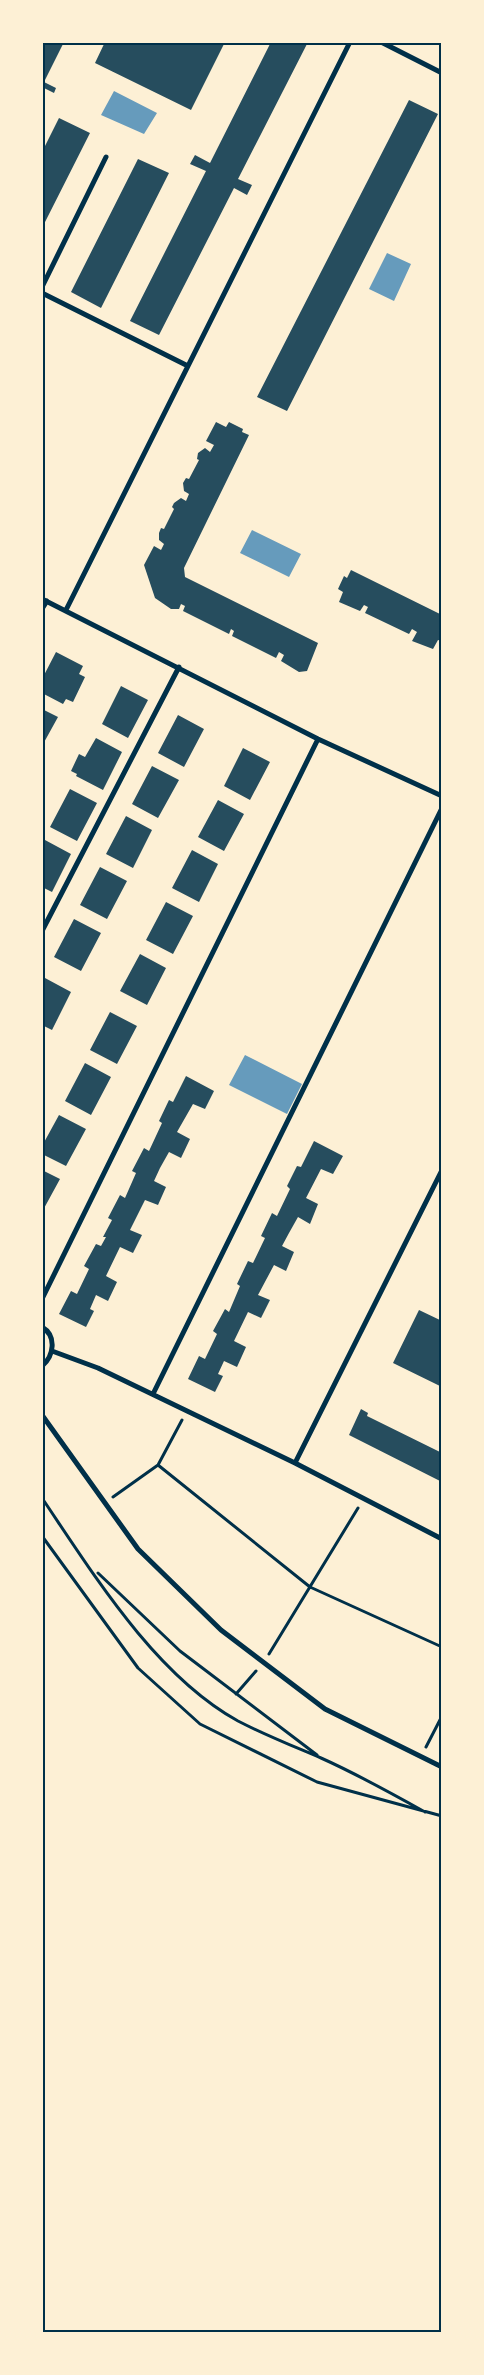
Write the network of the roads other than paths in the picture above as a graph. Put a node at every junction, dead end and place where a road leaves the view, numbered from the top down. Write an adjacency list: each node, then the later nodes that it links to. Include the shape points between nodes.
1 (350, 42): 7 (street)
2 (381, 42): 3 (street)
3 (442, 73)
4 (106, 157): 5 (street)
5 (42, 287)
6 (42, 293): 7 (street)
7 (188, 366): 10 (street)
8 (45, 600): 9 (street); 10 (street)
9 (42, 609)
10 (66, 610): 11 (street)
11 (179, 668): 12 (street); 15 (street)
12 (318, 740): 13 (street); 17 (street)
13 (442, 796)
14 (442, 808): 21 (street)
15 (42, 932)
16 (442, 1170): 23 (street)
17 (42, 1299)
18 (42, 1327): 19 (street, via 50,1335)
19 (52, 1351): 20 (street); 21 (street)
20 (42, 1366)
21 (153, 1394): 23 (street)
22 (42, 1415): 25 (street, via 138,1549 221,1630 325,1709)
23 (295, 1463): 24 (street)
24 (442, 1539)
25 (442, 1767)

